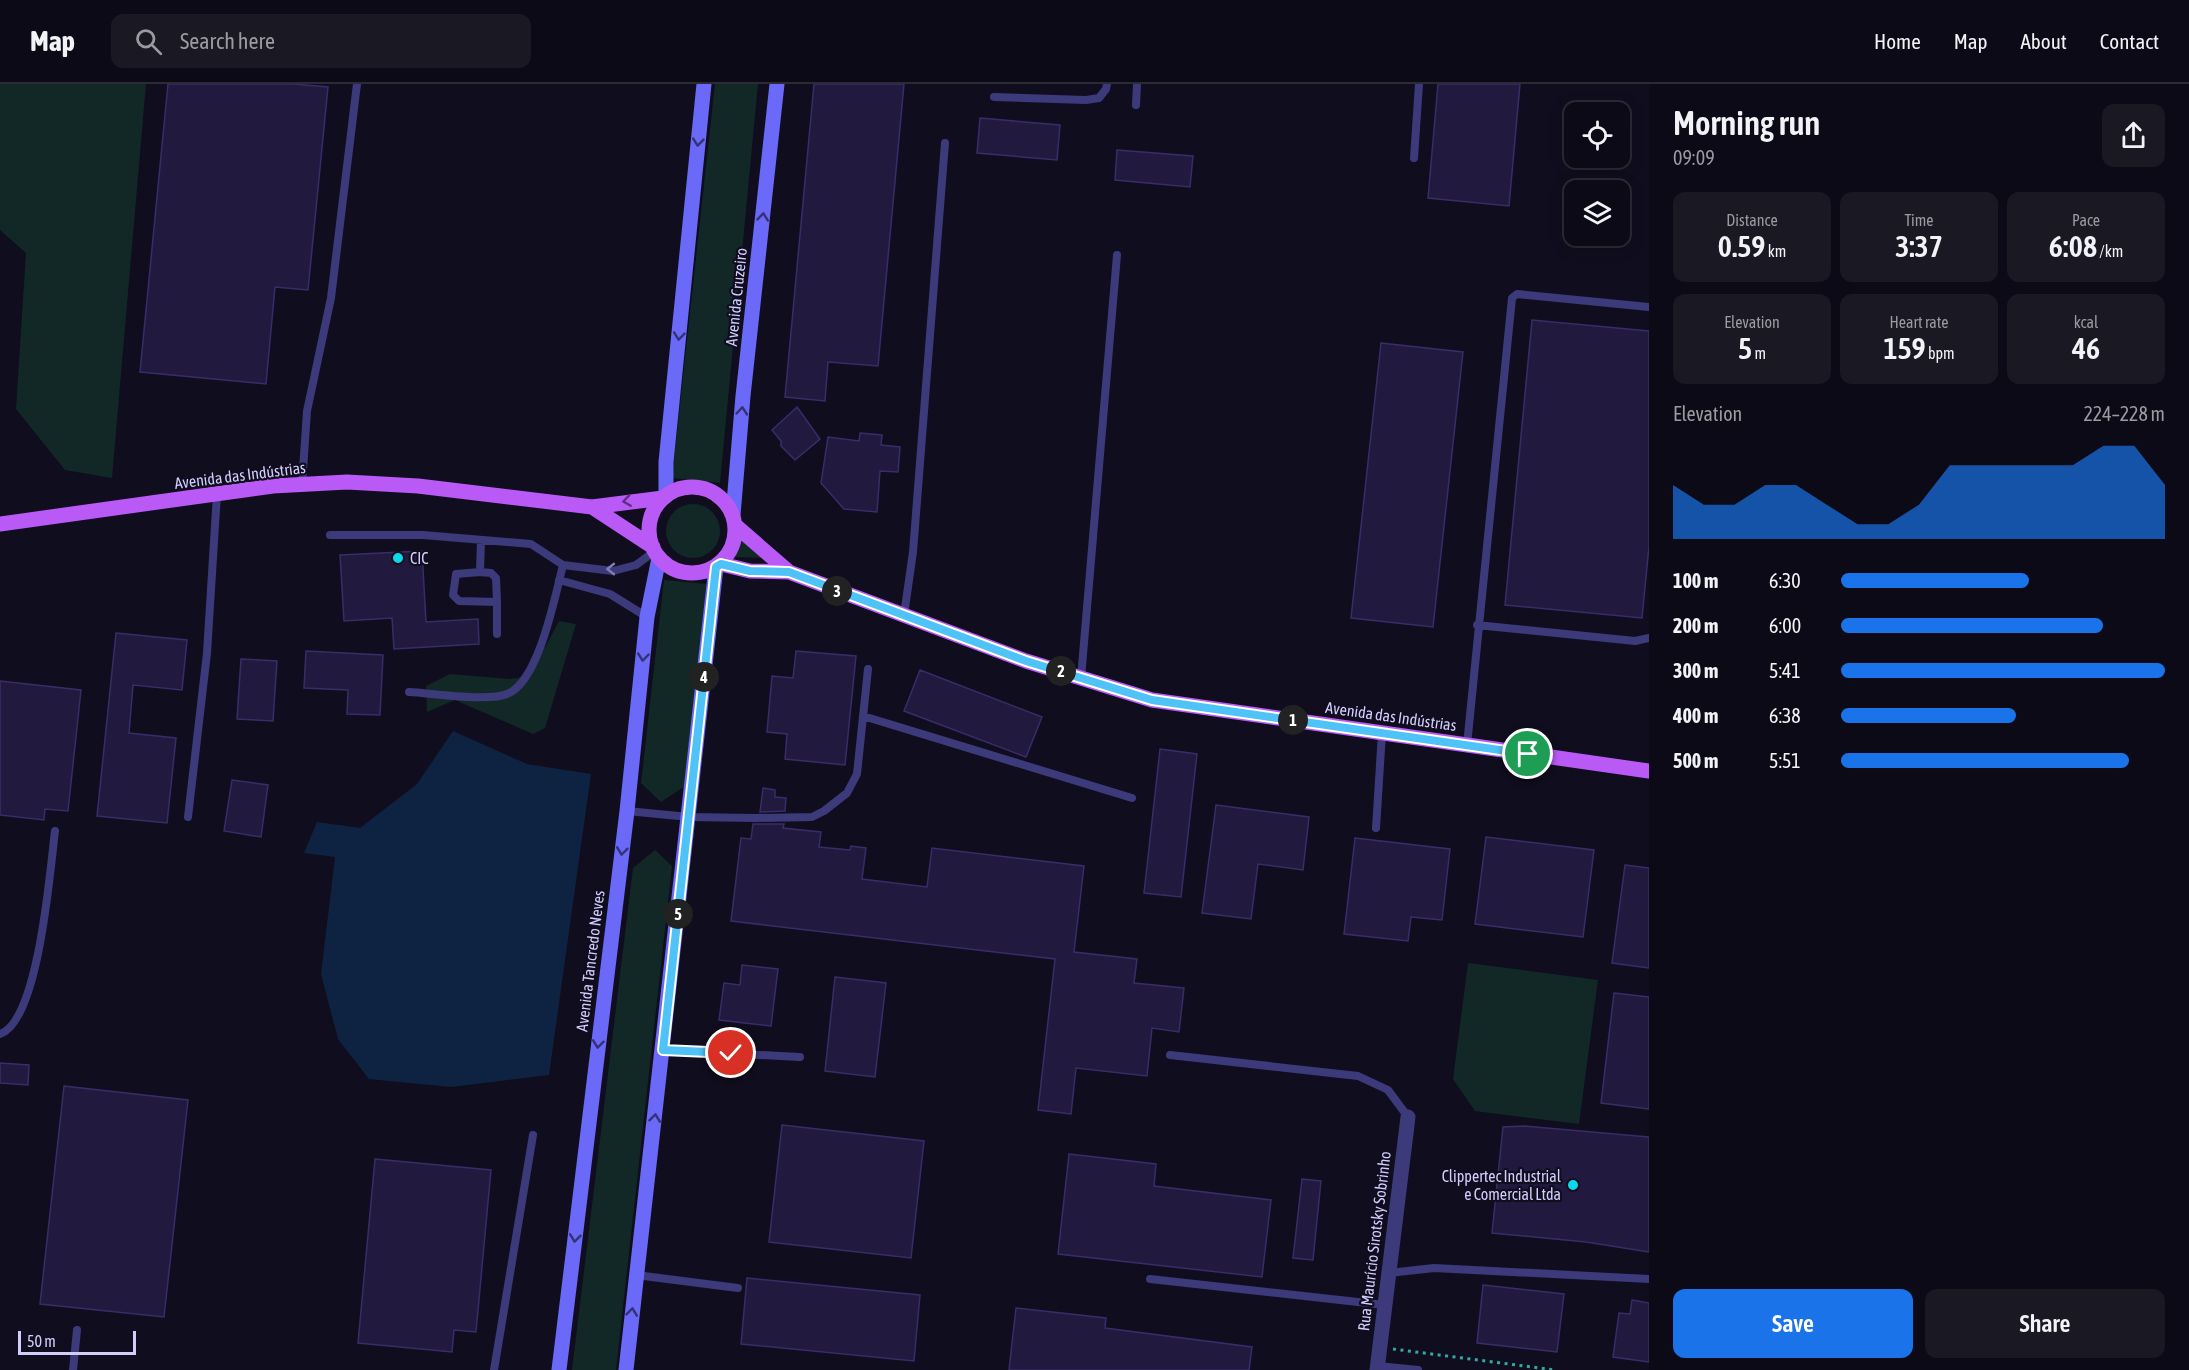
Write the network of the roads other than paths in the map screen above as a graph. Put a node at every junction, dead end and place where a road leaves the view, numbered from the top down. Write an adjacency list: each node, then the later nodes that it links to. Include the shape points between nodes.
1 (357, 84): 13 (lane, via 331,298 307,411)
2 (704, 84): 15 (main road, one-way to 15)
3 (777, 84): 17 (main road, Avenida Cruzeiro, one-way to 3, via 743,396)
4 (1107, 84): 7 (lane, via 1099,98 1086,100)
5 (1137, 84): 8 (lane)
6 (1419, 84): 10 (lane)
7 (994, 96)
8 (1136, 105)
9 (945, 143): 29 (lane, via 913,552)
10 (1414, 158)
11 (1117, 255): 34 (lane)
12 (1649, 307): 30 (lane, via 1517,294 1512,298)
13 (302, 485): 14 (main road, Avenida das Indústrias); 16 (main road, Avenida das Indústrias, via 347,482 418,486)
14 (217, 495): 18 (main road, Avenida das Indústrias); 42 (lane, via 207,653)
15 (664, 496): 16 (main road, one-way to 16); 17 (main road, via 688,486 703,487 726,502); 21 (main road, via 650,521 649,534)
16 (592, 507): 21 (main road)
17 (734, 521): 23 (main road, via 731,549); 25 (main road)
18 (0, 524)
19 (330, 534): 20 (lane)
20 (481, 540): 22 (lane, via 531,544); 24 (lane)
21 (656, 552): 22 (lane, one-way to 22, via 636,565 613,571); 23 (main road, via 680,571 692,573); 28 (main road, Avenida Tancredo Neves)
22 (563, 565): 26 (lane)
23 (718, 565): 25 (main road); 43 (main road)
24 (480, 572): 27 (lane, via 496,578); 27 (lane, via 456,574 454,599)
25 (789, 572): 29 (main road, Avenida das Indústrias)
26 (559, 580): 28 (lane, via 610,594); 35 (lane, via 546,630 518,687 491,697)
27 (496, 602): 31 (lane)
28 (647, 617): 41 (main road, Avenida Tancredo Neves, one-way to 41)
29 (904, 617): 34 (main road, Avenida das Indústrias)
30 (1478, 625): 32 (lane, via 1635,641); 38 (lane)
31 (497, 634)
32 (1649, 638)
33 (868, 669): 36 (lane)
34 (1081, 678): 37 (main road, Avenida das Indústrias, via 1152,700)
35 (409, 692)
36 (863, 716): 40 (lane); 43 (lane, via 854,783 836,804 824,811 812,817)
37 (1382, 733): 38 (main road, Avenida das Indústrias); 44 (lane)
38 (1467, 745): 39 (main road, Avenida das Indústrias)
39 (1649, 771)
40 (1132, 798)
41 (627, 811): 43 (lane); 62 (main road, Avenida Tancredo Neves, one-way to 62)
42 (188, 817)
43 (689, 817): 47 (main road)
44 (1376, 828)
45 (55, 831): 46 (lane, via 28,997 16,1022)
46 (0, 1034)
47 (663, 1050): 49 (lane); 53 (main road, one-way to 47)
48 (1170, 1055): 50 (lane, via 1358,1076 1388,1090)
49 (800, 1057)
50 (1408, 1117): 52 (street, Rua Maurício Sirotsky Sobrinho)
51 (533, 1135): 61 (lane)
52 (1389, 1273): 55 (lane, via 1434,1268); 57 (street, Rua Maurício Sirotsky Sobrinho)
53 (636, 1275): 56 (lane); 63 (main road, one-way to 53)
54 (1150, 1279): 57 (lane)
55 (1649, 1279)
56 (738, 1288)
57 (1385, 1305): 59 (street, Rua Maurício Sirotsky Sobrinho)
58 (77, 1330): 60 (lane)
59 (1377, 1368): 64 (lane)
60 (73, 1370)
61 (494, 1370)
62 (558, 1370)
63 (626, 1370)
64 (1418, 1370)

